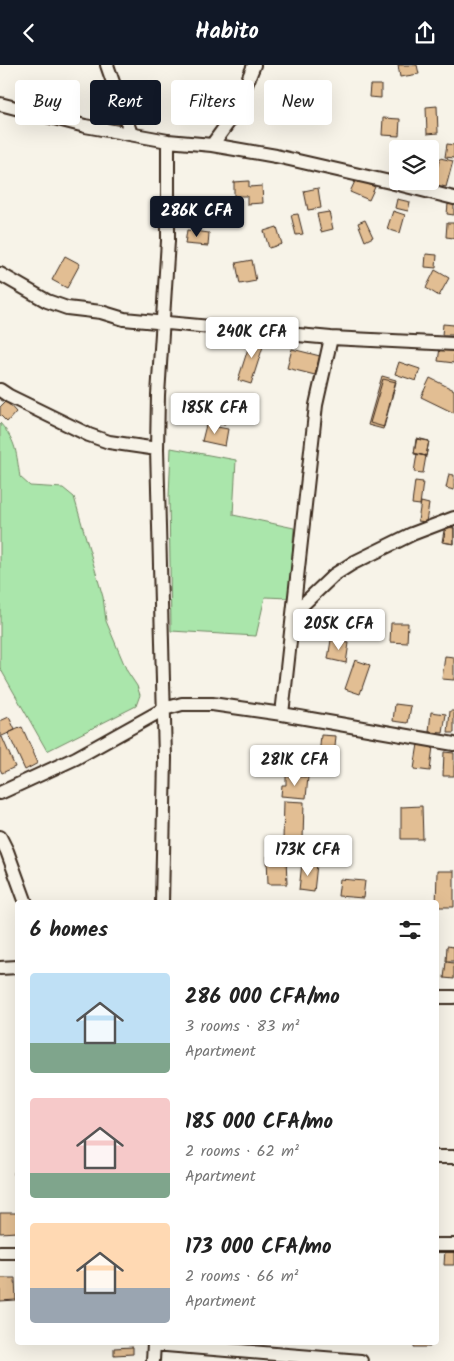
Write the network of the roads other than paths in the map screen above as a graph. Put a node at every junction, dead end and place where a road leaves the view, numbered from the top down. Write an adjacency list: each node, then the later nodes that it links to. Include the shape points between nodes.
1 (106, 65): 4 (street)
2 (254, 65): 6 (street, via 230,120)
3 (0, 104): 4 (street)
4 (131, 134): 5 (street)
5 (168, 141): 6 (street); 9 (street, via 168,241)
6 (212, 145): 7 (street, via 276,156)
7 (454, 198)
8 (0, 274): 9 (street, via 47,301 67,308 102,312 124,319)
9 (162, 321): 10 (street); 13 (street)
10 (332, 338): 11 (street); 15 (street, via 316,405)
11 (454, 344)
12 (0, 390): 13 (street, via 89,435)
13 (157, 449): 16 (street)
14 (454, 518): 15 (street, via 353,563 334,575)
15 (293, 615): 17 (street)
16 (164, 709): 17 (street, via 182,704 212,704); 19 (street, via 76,758); 22 (street)
17 (282, 714): 18 (street)
18 (454, 744)
19 (0, 793)
20 (0, 837): 21 (street)
21 (25, 900)
22 (162, 900)
23 (15, 967): 24 (street)
24 (0, 968)
25 (439, 997): 26 (street)
26 (454, 997)
27 (439, 1157): 28 (street)
28 (454, 1157)
29 (439, 1245): 30 (street)
30 (454, 1245)
31 (0, 1252): 32 (street)
32 (15, 1252)
33 (154, 1345): 35 (street)
34 (177, 1345): 36 (street)
35 (153, 1361)
36 (361, 1361)

